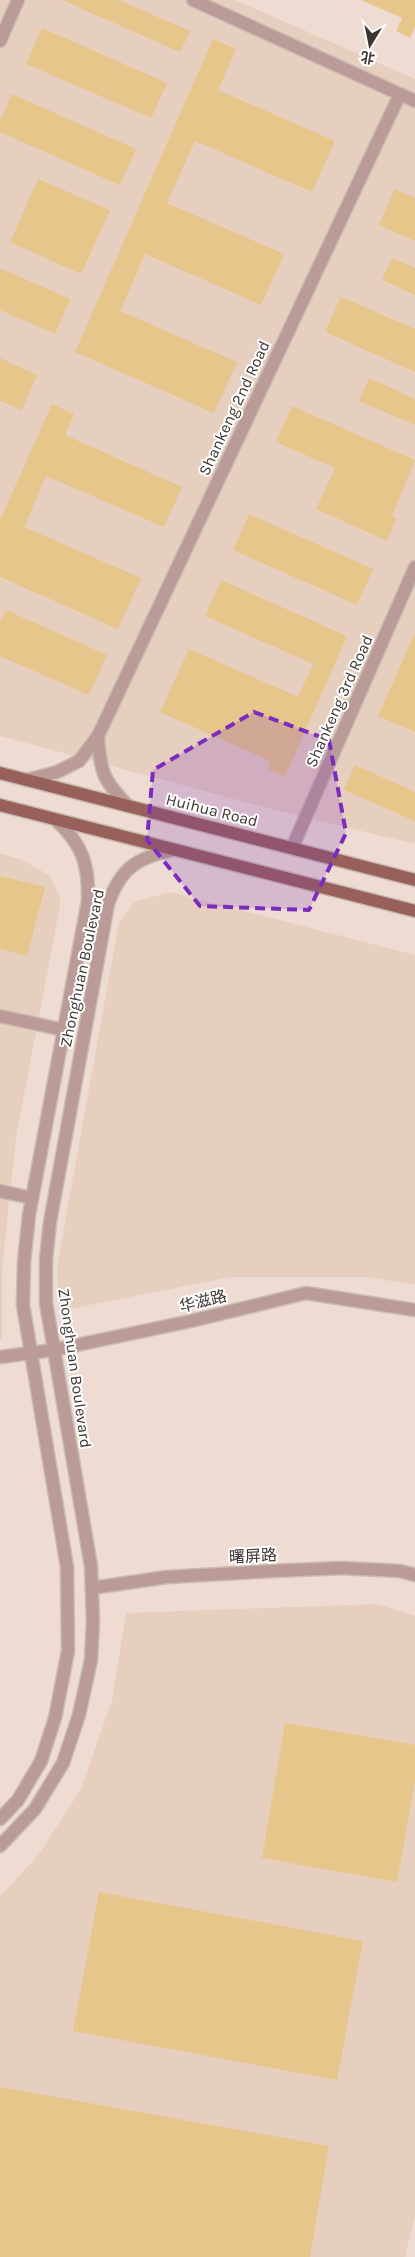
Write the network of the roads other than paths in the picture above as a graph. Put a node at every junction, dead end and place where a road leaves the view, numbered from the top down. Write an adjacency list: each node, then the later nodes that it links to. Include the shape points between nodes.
1 (18, 0): 3 (street)
2 (192, 0): 4 (street)
3 (0, 40)
4 (400, 94): 5 (street); 7 (street, Shankeng 2nd Road)
5 (415, 100)
6 (415, 567): 13 (street, Shankeng 3rd Road)
7 (98, 736): 9 (street, Shankeng 2nd Road, via 79,761 57,772); 11 (street, via 100,765 110,788)
8 (0, 772): 9 (main road, Huihua Road)
9 (27, 780): 11 (main road, Huihua Road)
10 (0, 805): 12 (main road)
11 (128, 806): 13 (main road, Huihua Road)
12 (56, 820): 14 (main road); 18 (street, Zhonghuan Boulevard, via 73,836 89,877 88,901)
13 (292, 848): 15 (main road, Huihua Road)
14 (173, 850): 16 (main road); 22 (street, Zhonghuan Boulevard, via 147,856 129,868 115,886 108,904 50,1222 46,1303)
15 (415, 880)
16 (415, 911)
17 (0, 1016): 18 (street)
18 (64, 1030): 20 (street, Zhonghuan Boulevard)
19 (0, 1191): 20 (street)
20 (32, 1198): 23 (street, Zhonghuan Boulevard, via 24,1262 23,1305)
21 (415, 1310): 22 (street, 华滋路, via 306,1293)
22 (53, 1350): 23 (street, 华滋路); 26 (street, Zhonghuan Boulevard, via 91,1566)
23 (30, 1352): 24 (street, 华滋路); 27 (street, Zhonghuan Boulevard, via 67,1568 68,1651 42,1761 18,1800)
24 (0, 1357)
25 (415, 1575): 26 (street, 曙屏路, via 400,1571 342,1568 167,1577)
26 (92, 1588): 28 (street, Zhonghuan Boulevard, via 91,1660 79,1714 63,1763 35,1809)
27 (0, 1819)
28 (0, 1846)

